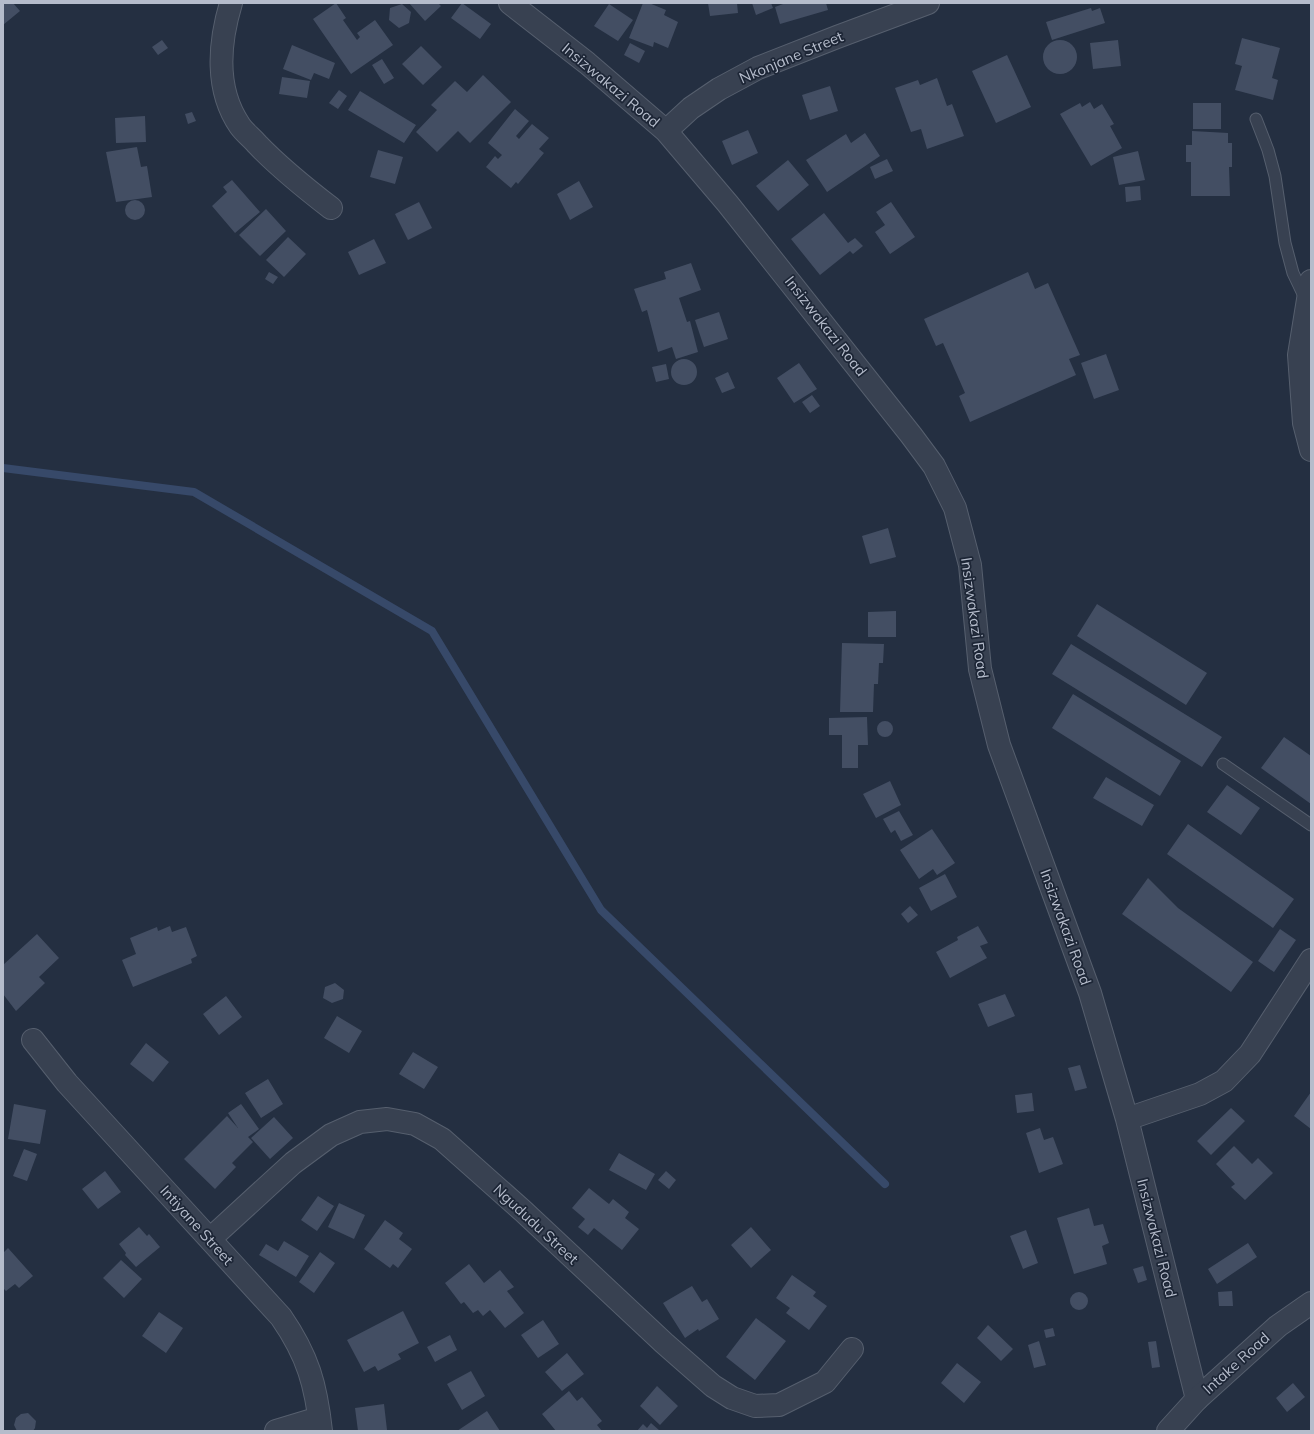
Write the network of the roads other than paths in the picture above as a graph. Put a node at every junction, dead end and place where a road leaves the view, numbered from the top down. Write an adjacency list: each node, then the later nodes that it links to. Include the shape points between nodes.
1 (231, 3): 6 (street, via 222,43 222,72 226,97 240,126 275,163)
2 (510, 3): 5 (street, Insizwakazi Road, via 587,63)
3 (928, 3): 5 (street, Nkonjane Street, via 758,68 691,108)
4 (1256, 119): 7 (lane, via 1275,176 1285,243 1293,273)
5 (666, 131): 13 (street, Insizwakazi Road, via 728,204 911,435 934,466 955,508 970,565 980,669 999,745 1090,993)
6 (331, 208)
7 (1309, 291): 8 (street, via 1299,355 1304,423)
8 (1311, 450)
9 (1223, 764): 10 (lane)
10 (1311, 825)
11 (1311, 960): 13 (street, via 1250,1054 1224,1081 1200,1094)
12 (32, 1040): 14 (street, Intiyane Street, via 67,1083)
13 (1127, 1118): 17 (street, Insizwakazi Road)
14 (210, 1239): 16 (street, Ngududu Street, via 293,1163 331,1135 360,1122 387,1118 415,1124 442,1139 664,1343 713,1386 732,1398 754,1406 780,1405 825,1382); 18 (street, Intiyane Street, via 281,1317 294,1335 312,1377)
15 (1311, 1303): 17 (street, Intake Road, via 1278,1326)
16 (852, 1349)
17 (1197, 1399): 20 (street, Intake Road)
18 (320, 1425): 19 (street)
19 (276, 1431)
20 (1168, 1431)

